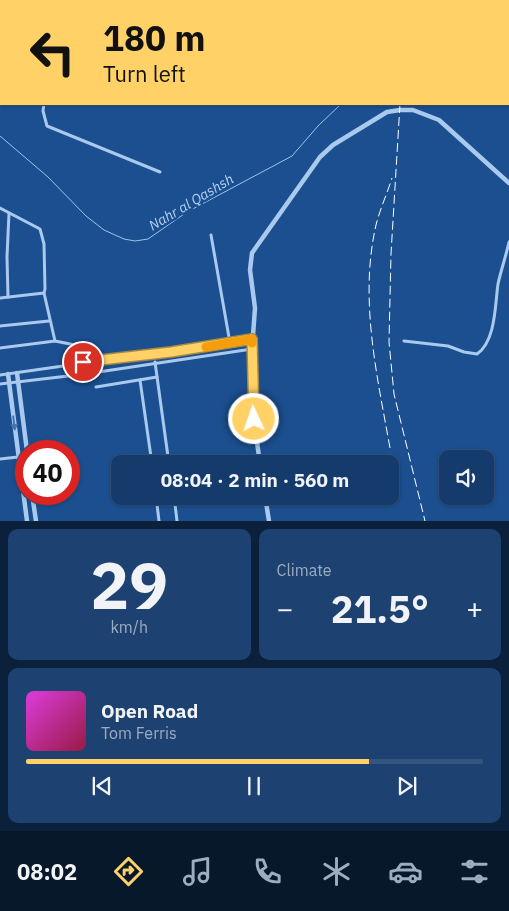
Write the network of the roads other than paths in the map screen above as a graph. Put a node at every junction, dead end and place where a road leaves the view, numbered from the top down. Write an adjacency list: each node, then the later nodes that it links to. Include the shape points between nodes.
1 (44, 105): 2 (street, via 47,126)
2 (160, 172)
3 (509, 183): 13 (street, via 439,120 413,110 388,112 333,145 320,157 252,253 250,270 255,308)
4 (0, 208): 5 (street)
5 (9, 213): 8 (street, via 40,229 44,244); 9 (street)
6 (211, 235): 16 (street)
7 (509, 242): 15 (street, via 498,283 496,312 481,351 477,354 448,346)
8 (44, 293): 9 (street); 11 (street)
9 (8, 297): 10 (street)
10 (0, 298)
11 (49, 321): 12 (street); 14 (street)
12 (0, 326)
13 (252, 339): 16 (street); 18 (street)
14 (55, 341): 17 (street); 19 (street, via 80,346)
15 (404, 341)
16 (230, 343): 19 (street)
17 (0, 348)
18 (252, 349): 20 (street); 35 (street, via 253,413)
19 (83, 362): 21 (street); 23 (street)
20 (155, 362): 23 (street); 25 (street)
21 (17, 373): 22 (street); 27 (street)
22 (8, 374): 24 (street); 28 (street)
23 (85, 374): 27 (street)
24 (0, 375)
25 (157, 377): 26 (street); 34 (street)
26 (140, 380): 30 (street); 33 (street)
27 (18, 382): 28 (street); 32 (street)
28 (9, 383): 29 (street); 31 (street, one-way to 31)
29 (0, 384)
30 (96, 387)
31 (16, 440)
32 (26, 440)
33 (151, 455)
34 (168, 455)
35 (259, 455)
36 (15, 457): 37 (street)
37 (0, 459)
38 (25, 505): 43 (street)
39 (34, 505): 44 (street)
40 (157, 505): 45 (street)
41 (175, 505): 46 (street)
42 (266, 505): 47 (street)
43 (27, 521)
44 (36, 521)
45 (159, 521)
46 (177, 521)
47 (269, 521)

